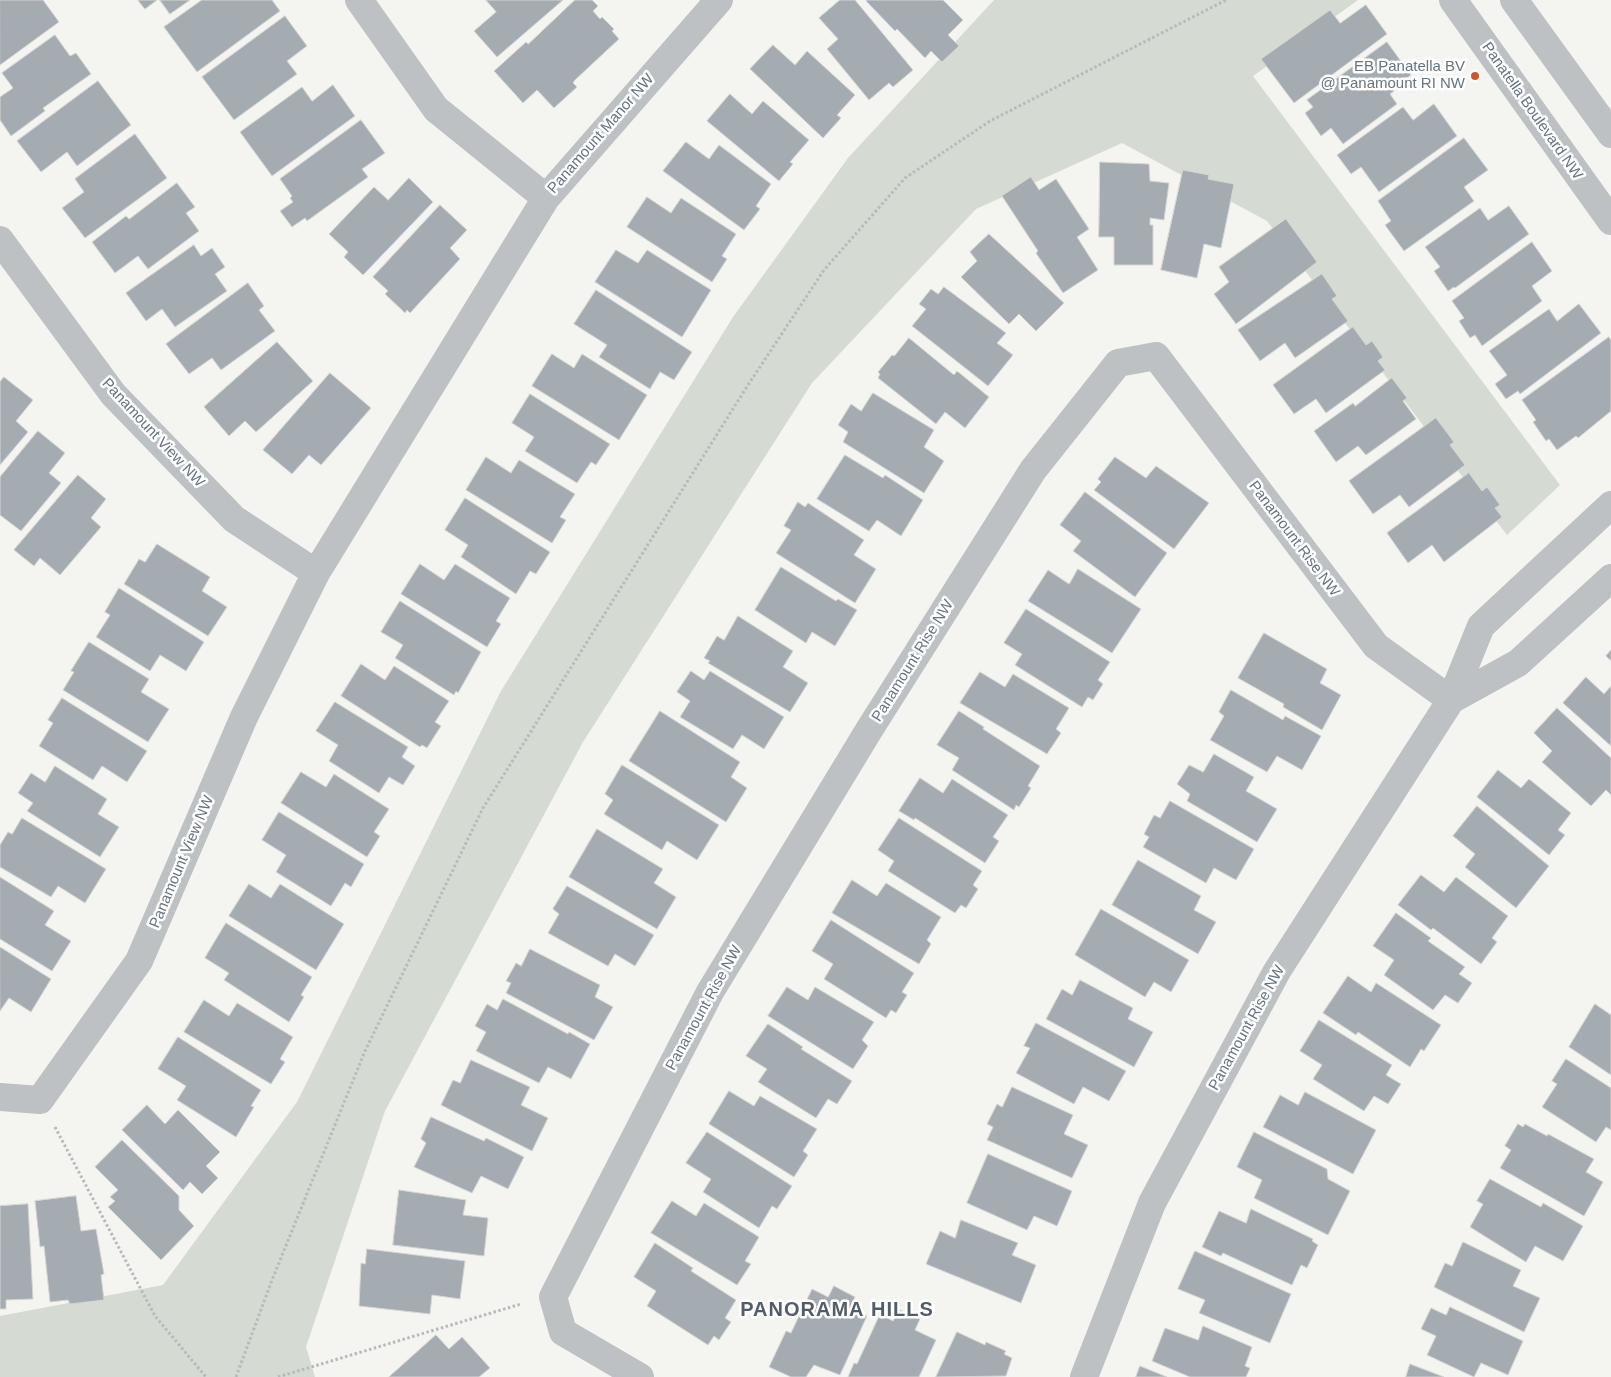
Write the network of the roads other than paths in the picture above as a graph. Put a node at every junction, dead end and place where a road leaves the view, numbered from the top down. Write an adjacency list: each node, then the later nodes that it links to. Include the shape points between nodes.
1 (359, 0): 6 (street, Panamount Manor NW, via 436,109)
2 (719, 0): 6 (street, Panamount Manor NW)
3 (1453, 0): 7 (street, Panatella Boulevard NW)
4 (1514, 0): 5 (street)
5 (1611, 134)
6 (546, 198): 10 (street, Panamount View NW)
7 (1611, 222)
8 (0, 240): 10 (street, Panamount View NW, via 120,401 234,519)
9 (1611, 505): 12 (street, Panamount Rise NW, via 1481,626)
10 (316, 573): 13 (street, Panamount View NW, via 244,717 138,961 40,1100)
11 (1611, 578): 12 (street, Panamount Rise NW, via 1518,663)
12 (1451, 700): 14 (street, Panamount Rise NW, via 1376,646 1156,356 1118,363 1033,470 710,992 553,1297 563,1332); 15 (street, Panamount Rise NW, via 1277,971 1152,1203)
13 (0, 1097)
14 (640, 1377)
15 (1084, 1377)

